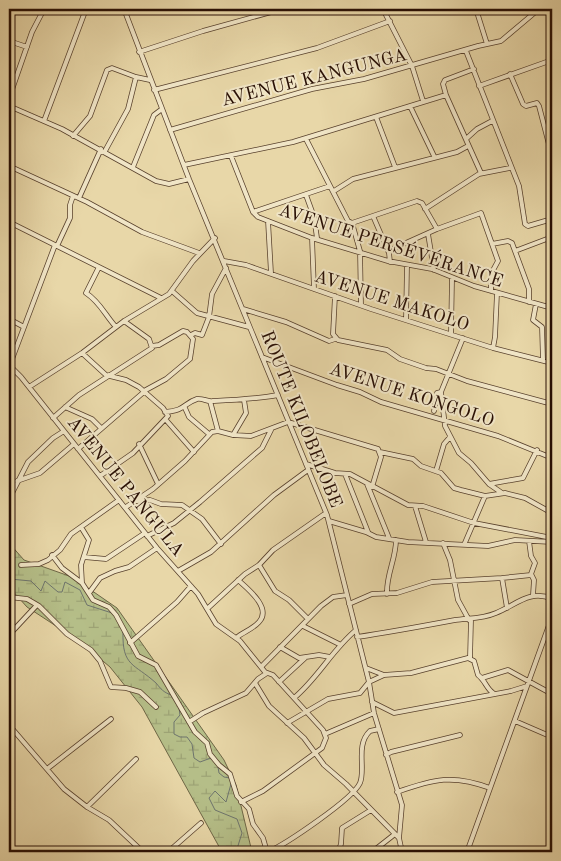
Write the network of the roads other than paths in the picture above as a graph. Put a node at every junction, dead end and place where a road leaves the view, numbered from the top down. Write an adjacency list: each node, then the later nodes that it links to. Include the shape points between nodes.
1 (44, 9): 14 (street)
2 (86, 9): 33 (street)
3 (130, 9): 10 (street)
4 (282, 9): 16 (street)
5 (383, 9): 11 (street)
6 (421, 9): 7 (street)
7 (438, 9)
8 (476, 9): 13 (street)
9 (539, 9): 13 (street, AVENUE KANGUNGA, via 501,40)
10 (124, 10): 16 (street, ROUTE KILOBELOBE)
11 (390, 21): 18 (street); 25 (street, via 317,48)
12 (9, 41): 14 (street)
13 (487, 44): 15 (street, AVENUE KANGUNGA)
14 (27, 47): 23 (street)
15 (466, 51): 18 (street, AVENUE KANGUNGA); 19 (street)
16 (139, 52): 22 (street, ROUTE KILOBELOBE)
17 (552, 60): 20 (street)
18 (412, 66): 28 (street); 35 (street, AVENUE KANGUNGA, via 312,89)
19 (474, 69): 24 (street); 26 (street, via 445,80)
20 (510, 74): 24 (street); 43 (street, via 523,104 537,103 540,106)
21 (136, 77): 22 (street); 36 (street, via 112,68 107,70 90,116); 40 (street, via 128,109)
22 (150, 80): 25 (street, ROUTE KILOBELOBE)
23 (11, 86): 27 (street)
24 (478, 86): 34 (street)
25 (154, 90): 31 (street, ROUTE KILOBELOBE)
26 (446, 95): 28 (street); 38 (street)
27 (9, 98)
28 (423, 101): 30 (street)
29 (9, 106): 33 (street)
30 (410, 106): 32 (street); 42 (street)
31 (162, 109): 35 (street, ROUTE KILOBELOBE); 46 (street, via 154,115)
32 (376, 117): 37 (street); 47 (street)
33 (44, 121): 36 (street)
34 (492, 122): 38 (street, via 477,129); 48 (street)
35 (170, 130): 44 (street, ROUTE KILOBELOBE)
36 (73, 136): 40 (street)
37 (306, 139): 41 (street); 51 (street)
38 (466, 140): 39 (street)
39 (468, 146): 42 (street, via 457,152); 49 (street)
40 (103, 150): 46 (street); 55 (street)
41 (231, 156): 44 (street); 57 (street, AVENUE PERSÉVÉRANCE)
42 (434, 156): 47 (street)
43 (552, 156)
44 (184, 164): 50 (street, ROUTE KILOBELOBE)
45 (9, 166): 54 (street)
46 (133, 167): 50 (street, via 165,183)
47 (395, 168): 52 (street, via 353,179)
48 (510, 168): 49 (street); 59 (street, via 519,186 526,225)
49 (481, 173): 56 (street)
50 (189, 179): 68 (street, ROUTE KILOBELOBE)
51 (330, 186): 52 (street); 53 (street)
52 (334, 191): 62 (street, via 348,221)
53 (306, 195): 57 (street); 69 (street, via 314,217)
54 (73, 196): 55 (street); 71 (street, via 70,218)
55 (79, 198): 75 (street, via 142,232)
56 (425, 209): 58 (street, via 415,201); 64 (street)
57 (253, 212): 60 (street, AVENUE PERSÉVÉRANCE)
58 (373, 216): 62 (street); 73 (street)
59 (552, 219)
60 (268, 221): 69 (street, AVENUE PERSÉVÉRANCE); 82 (street)
61 (9, 222): 71 (street)
62 (352, 223): 72 (street)
63 (552, 226): 65 (street)
64 (437, 229): 66 (street); 70 (street, via 481,213)
65 (552, 232)
66 (428, 234): 73 (street); 81 (street)
67 (552, 237): 74 (street)
68 (215, 238): 75 (street); 76 (street, ROUTE KILOBELOBE)
69 (315, 238): 72 (street, AVENUE PERSÉVÉRANCE); 84 (street)
70 (492, 244): 74 (street, via 510,241); 86 (street, via 498,261 492,274)
71 (56, 246): 79 (street); 99 (street)
72 (360, 251): 77 (street, AVENUE PERSÉVÉRANCE); 92 (street)
73 (388, 251): 77 (street)
74 (515, 251): 90 (street, via 530,294)
75 (199, 254): 85 (street)
76 (224, 261): 80 (street, ROUTE KILOBELOBE); 82 (street, AVENUE MAKOLO, via 242,263)
77 (390, 262): 78 (street, AVENUE PERSÉVÉRANCE)
78 (407, 265): 81 (street, AVENUE PERSÉVÉRANCE); 97 (street)
79 (100, 266): 89 (street); 100 (street, via 85,292 101,305)
80 (226, 268): 94 (street, ROUTE KILOBELOBE); 95 (street, via 212,294)
81 (434, 270): 83 (street, AVENUE PERSÉVÉRANCE)
82 (271, 273): 84 (street, AVENUE MAKOLO)
83 (452, 278): 86 (street, AVENUE PERSÉVÉRANCE); 102 (street)
84 (314, 289): 88 (street, AVENUE MAKOLO)
85 (172, 291): 89 (street); 95 (street, via 193,310)
86 (491, 291): 87 (street, AVENUE PERSÉVÉRANCE)
87 (497, 293): 90 (street, AVENUE PERSÉVÉRANCE); 107 (street)
88 (335, 296): 92 (street, AVENUE MAKOLO); 104 (street)
89 (162, 298): 98 (street)
90 (529, 302): 91 (street, AVENUE PERSÉVÉRANCE)
91 (536, 304): 93 (street, AVENUE PERSÉVÉRANCE); 110 (street, via 533,320 542,327)
92 (361, 305): 97 (street, AVENUE MAKOLO)
93 (552, 308)
94 (243, 309): 101 (street, ROUTE KILOBELOBE); 104 (street, via 278,319 329,341)
95 (209, 317): 101 (street); 103 (street, via 201,335)
96 (9, 319): 99 (street)
97 (406, 320): 102 (street, AVENUE MAKOLO)
98 (124, 321): 100 (street); 106 (street, via 149,339)
99 (24, 327): 112 (street)
100 (116, 327): 108 (street)
101 (249, 327): 109 (street, ROUTE KILOBELOBE)
102 (450, 333): 105 (street, AVENUE MAKOLO)
103 (191, 335): 106 (street, via 182,331); 116 (street, via 190,359 166,379)
104 (336, 338): 113 (street, via 387,350 400,359)
105 (463, 338): 107 (street, AVENUE MAKOLO); 113 (street)
106 (152, 346): 114 (street)
107 (493, 348): 110 (street, AVENUE MAKOLO)
108 (82, 353): 114 (street); 115 (street)
109 (262, 357): 118 (street, ROUTE KILOBELOBE); 127 (street, AVENUE KONGOLO, via 381,402)
110 (543, 360): 111 (street, AVENUE MAKOLO)
111 (552, 363)
112 (9, 366): 115 (street, AVENUE PANGULA)
113 (449, 373): 117 (street); 122 (street)
114 (108, 376): 116 (street, via 126,380); 123 (street)
115 (29, 387): 128 (street, AVENUE PANGULA)
116 (144, 391): 126 (street); 132 (street)
117 (441, 392): 121 (street); 125 (street, via 437,393)
118 (278, 395): 119 (street); 131 (street, ROUTE KILOBELOBE)
119 (244, 400): 120 (street); 137 (street, via 246,412)
120 (210, 401): 124 (street, via 196,400); 133 (street)
121 (443, 403): 125 (street); 129 (street)
122 (552, 404)
123 (65, 407): 128 (street); 132 (street, via 92,419)
124 (185, 408): 126 (street); 136 (street, via 189,418)
125 (434, 411): 127 (street)
126 (166, 412): 130 (street)
127 (428, 414): 129 (street, AVENUE KONGOLO)
128 (53, 418): 135 (street, AVENUE PANGULA)
129 (444, 419): 138 (street); 142 (street, AVENUE KONGOLO)
130 (166, 420): 140 (street); 143 (street)
131 (288, 422): 134 (street); 144 (street); 146 (street, ROUTE KILOBELOBE)
132 (101, 428): 141 (street)
133 (218, 430): 136 (street); 137 (street)
134 (271, 430): 137 (street, via 251,436); 163 (street, via 257,453)
135 (64, 431): 139 (street, AVENUE PANGULA); 151 (street, via 28,462)
136 (209, 434): 143 (street)
137 (233, 435)
138 (450, 437): 148 (street, via 444,444); 154 (street, via 459,453)
139 (74, 444): 141 (street, AVENUE PANGULA); 151 (street, via 40,473)
140 (140, 444): 150 (street, via 133,453); 152 (street)
141 (78, 449): 150 (street, AVENUE PANGULA)
142 (537, 450): 145 (street, AVENUE KONGOLO); 154 (street, via 523,478)
143 (194, 452): 152 (street)
144 (380, 452): 148 (street, via 413,459 421,466); 155 (street)
145 (552, 458)
146 (306, 464): 147 (street, ROUTE KILOBELOBE); 149 (street)
147 (308, 470): 164 (street, ROUTE KILOBELOBE); 178 (street, via 274,495)
148 (436, 471): 157 (street, via 454,488)
149 (345, 474): 153 (street); 169 (street)
150 (100, 476): 159 (street, AVENUE PANGULA)
151 (17, 481): 158 (street)
152 (158, 484): 160 (street)
153 (367, 484): 155 (street); 171 (street)
154 (489, 484): 156 (street)
155 (372, 487): 161 (street)
156 (503, 493): 157 (street); 165 (street, via 525,498)
157 (485, 496): 167 (street)
158 (9, 499)
159 (119, 500): 162 (street, AVENUE PANGULA); 168 (street)
160 (135, 501): 162 (street); 163 (street, via 178,503)
161 (415, 506): 167 (street); 175 (street)
162 (126, 508): 170 (street, AVENUE PANGULA)
163 (189, 510): 170 (street, via 174,523); 178 (street, via 202,519)
164 (326, 513): 166 (street, ROUTE KILOBELOBE); 184 (street, via 273,550)
165 (552, 513)
166 (329, 521): 169 (street); 194 (street, ROUTE KILOBELOBE)
167 (474, 522): 172 (street); 179 (street)
168 (81, 527): 181 (street, via 70,534); 182 (street, via 88,538)
169 (368, 533): 171 (street)
170 (146, 534): 180 (street, AVENUE PANGULA); 182 (street, via 106,559)
171 (389, 538): 173 (street)
172 (552, 538)
173 (396, 540): 175 (street); 193 (street)
174 (529, 541): 176 (street); 179 (street); 186 (street, via 535,563)
175 (426, 542): 177 (street)
176 (552, 542)
177 (443, 543): 179 (street); 189 (street)
178 (221, 544): 185 (street)
179 (464, 545)
180 (157, 548): 185 (street, AVENUE PANGULA); 192 (street, via 129,568 100,578)
181 (52, 555): 183 (street, via 39,564); 190 (street, via 62,568)
182 (84, 557): 190 (street)
183 (21, 564)
184 (259, 565): 188 (street); 203 (street, via 275,591)
185 (178, 571): 191 (street, AVENUE PANGULA)
186 (531, 575): 187 (street); 195 (street)
187 (502, 578): 189 (street); 200 (street)
188 (238, 580): 201 (street); 209 (street, via 251,592 264,612 260,622)
189 (455, 580): 193 (street, via 432,582); 204 (street, via 458,600)
190 (82, 583): 192 (street)
191 (191, 586): 201 (street, AVENUE PANGULA); 210 (street)
192 (89, 593): 210 (street, via 93,600 109,607 116,615)
193 (387, 594): 198 (street, via 372,594)
194 (347, 595): 198 (street, ROUTE KILOBELOBE); 203 (street, via 331,598)
195 (533, 595): 197 (street); 200 (street)
196 (9, 597): 199 (street)
197 (552, 599)
198 (349, 604): 206 (street, ROUTE KILOBELOBE)
199 (36, 605): 207 (street); 229 (street, via 97,656 112,687 140,692)
200 (506, 608): 204 (street)
201 (207, 609): 209 (street, AVENUE PANGULA, via 219,628)
202 (552, 617): 224 (street)
203 (308, 619): 205 (street)
204 (470, 620): 208 (street); 215 (street)
205 (303, 626): 211 (street); 212 (street)
206 (356, 630): 208 (street, ROUTE KILOBELOBE); 211 (street)
207 (9, 635)
208 (357, 637): 217 (street, ROUTE KILOBELOBE)
209 (236, 638): 216 (street)
210 (130, 643): 233 (street, via 138,656 156,664)
211 (339, 644): 213 (street)
212 (280, 647): 214 (street, via 293,656); 216 (street)
213 (330, 657): 214 (street); 227 (street)
214 (305, 658): 221 (street)
215 (470, 658): 219 (street, via 444,662 411,673); 220 (street)
216 (261, 667): 218 (street)
217 (366, 668): 219 (street); 222 (street, ROUTE KILOBELOBE)
218 (267, 673): 221 (street); 223 (street)
219 (384, 675): 222 (street)
220 (482, 678): 224 (street, via 508,670); 225 (street)
221 (279, 682): 227 (street)
222 (369, 682): 228 (street, ROUTE KILOBELOBE); 230 (street, via 360,693 328,699)
223 (255, 683): 233 (street, via 245,694); 234 (street, via 269,706)
224 (528, 685): 225 (street); 226 (street); 235 (street)
225 (493, 693): 228 (street, via 394,713)
226 (552, 694)
227 (294, 698): 230 (street)
228 (372, 702): 231 (street, ROUTE KILOBELOBE)
229 (156, 707)
230 (306, 710): 234 (street); 238 (street)
231 (374, 714): 237 (street, ROUTE KILOBELOBE); 238 (street)
232 (111, 719): 244 (street)
233 (189, 722): 248 (street, via 200,739 207,743 212,756 230,774)
234 (287, 723): 241 (street)
235 (515, 724): 240 (street); 245 (street)
236 (9, 725): 244 (street)
237 (380, 729): 242 (street, ROUTE KILOBELOBE); 246 (street, via 370,731 364,740 360,762 362,777)
238 (325, 734): 241 (street, via 325,743)
239 (460, 735): 242 (street)
240 (552, 737)
241 (315, 753): 246 (street); 248 (street, via 263,791)
242 (386, 755): 247 (street, ROUTE KILOBELOBE)
243 (136, 759): 249 (street)
244 (47, 769): 249 (street, via 64,789)
245 (490, 788): 247 (street, via 457,779 436,780); 259 (street)
246 (354, 792): 250 (street); 255 (street, via 308,829)
247 (397, 792): 252 (street, ROUTE KILOBELOBE, via 402,811)
248 (241, 802): 255 (street, via 249,809)
249 (87, 807): 253 (street, via 109,820)
250 (371, 810): 252 (street); 256 (street, via 342,828)
251 (201, 822): 254 (street)
252 (397, 836): 257 (street); 258 (street, ROUTE KILOBELOBE)
253 (143, 852)
254 (168, 852)
255 (267, 852)
256 (338, 852)
257 (372, 852)
258 (402, 852)
259 (467, 852)

